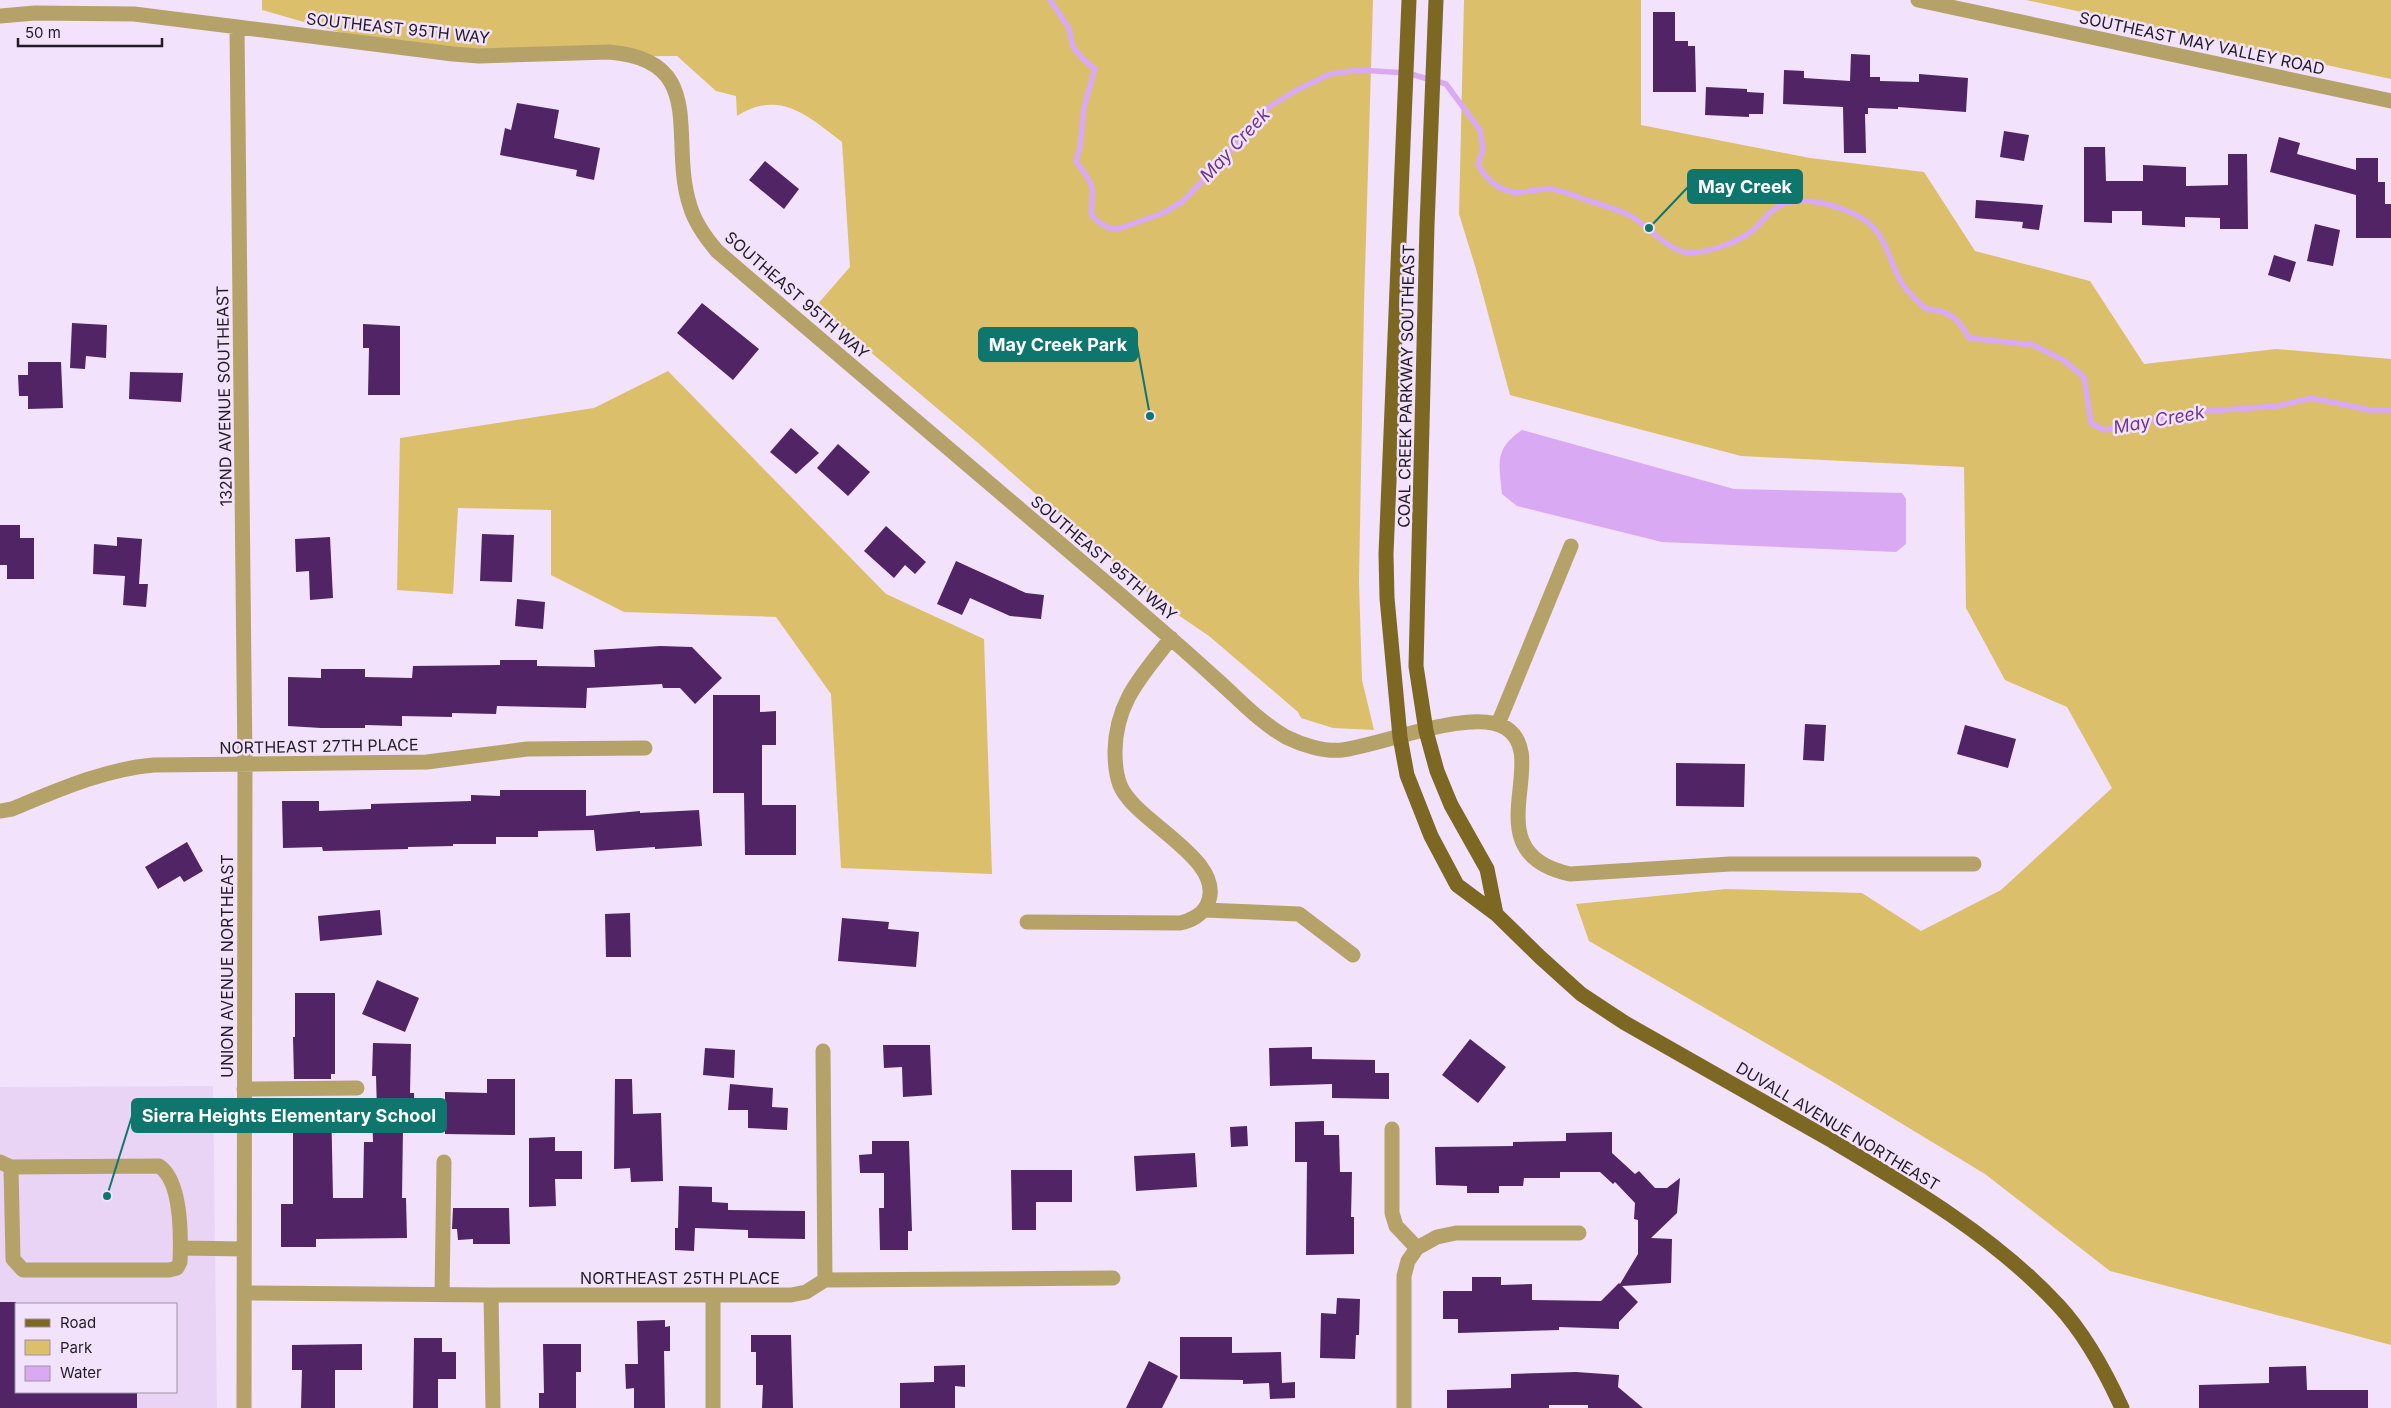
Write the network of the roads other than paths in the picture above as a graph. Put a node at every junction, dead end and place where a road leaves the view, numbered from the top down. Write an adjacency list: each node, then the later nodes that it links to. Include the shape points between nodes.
1 (1409, 0): 11 (main road, COAL CREEK PARKWAY SOUTHEAST, via 1386,554 1390,644)
2 (1436, 0): 10 (main road, COAL CREEK PARKWAY SOUTHEAST, via 1416,666)
3 (1918, 0): 6 (street, SOUTHEAST MAY VALLEY ROAD)
4 (0, 16): 5 (street, SOUTHEAST 95TH WAY, via 125,13)
5 (238, 28): 8 (street, SOUTHEAST 95TH WAY, via 453,54 629,54 660,67 670,78 677,95 689,205 704,236 717,251); 13 (street, 132ND AVENUE SOUTHEAST)
6 (2391, 101)
7 (1571, 546): 9 (street)
8 (1171, 638): 11 (street, SOUTHEAST 95TH WAY, via 1263,722 1288,738 1313,747 1342,750); 16 (street, via 1125,700 1116,730 1116,771 1120,786 1134,806 1194,857 1202,868 1210,890)
9 (1498, 724): 10 (street, SOUTHEAST 95TH WAY, via 1471,721); 15 (street, via 1509,730 1520,748 1522,785 1517,815 1525,848 1534,860 1552,870 1570,874 1730,864)
10 (1426, 731): 11 (street, SOUTHEAST 95TH WAY); 17 (main road, COAL CREEK PARKWAY SOUTHEAST, via 1451,805 1487,869)
11 (1400, 737): 17 (main road, DUVALL AVENUE NORTHEAST, via 1406,775 1431,836 1458,885)
12 (645, 748): 13 (street, NORTHEAST 27TH PLACE, via 527,749 427,762)
13 (245, 765): 14 (street, NORTHEAST 27TH PLACE, via 130,767); 22 (street, UNION AVENUE NORTHEAST)
14 (0, 811)
15 (1974, 864)
16 (1205, 910): 18 (street, via 1190,921 1180,923); 19 (street, via 1299,914)
17 (1496, 914): 40 (main road, DUVALL AVENUE NORTHEAST, via 1581,994 1905,1184 1970,1229 2059,1306 2086,1342)
18 (1027, 922)
19 (1353, 955)
20 (823, 1051): 31 (street)
21 (357, 1088): 22 (street)
22 (244, 1089): 29 (street, UNION AVENUE NORTHEAST)
23 (1392, 1129): 28 (street, via 1392,1213 1396,1226)
24 (444, 1162): 33 (street)
25 (6, 1164): 27 (street, via 159,1166 167,1171 171,1180 180,1217); 27 (street, via 13,1260 23,1270 169,1270 177,1268)
26 (1579, 1233): 28 (street, via 1456,1233 1437,1236)
27 (181, 1248): 29 (street)
28 (1417, 1248): 39 (street, via 1408,1261 1404,1276)
29 (244, 1249): 32 (street, UNION AVENUE NORTHEAST)
30 (1112, 1278): 31 (street, NORTHEAST 25TH PLACE)
31 (825, 1280): 35 (street, NORTHEAST 25TH PLACE, via 806,1292 791,1295)
32 (244, 1292): 33 (street, NORTHEAST 25TH PLACE); 36 (street, UNION AVENUE NORTHEAST)
33 (442, 1295): 34 (street, NORTHEAST 25TH PLACE)
34 (491, 1295): 35 (street, NORTHEAST 25TH PLACE); 37 (street)
35 (713, 1296): 38 (street)
36 (244, 1408)
37 (492, 1408)
38 (713, 1408)
39 (1404, 1408)
40 (2122, 1408)

